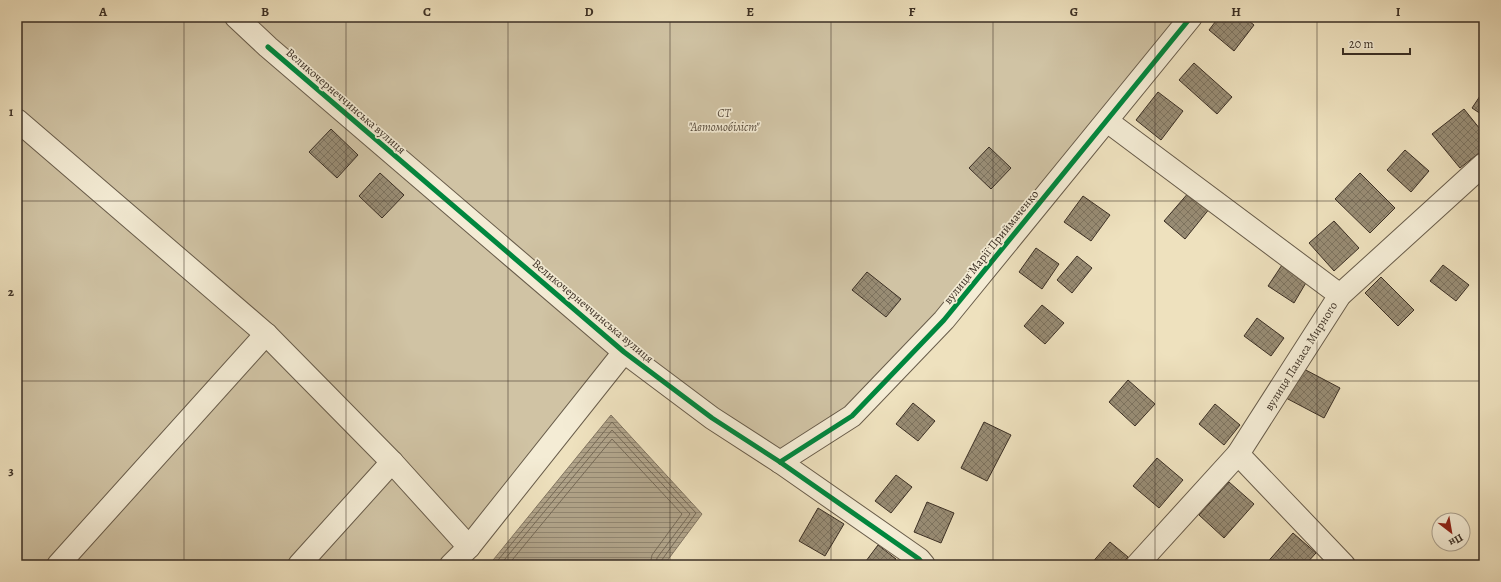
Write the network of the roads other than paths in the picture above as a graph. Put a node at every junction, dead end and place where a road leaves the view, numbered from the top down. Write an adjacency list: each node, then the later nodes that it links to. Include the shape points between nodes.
1 (236, 17): 8 (street, Великочернеччинська вулиця)
2 (1191, 17): 4 (street, вулиця Марії Приймаченко)
3 (17, 120): 7 (street)
4 (1107, 121): 6 (street); 11 (street, вулиця Марії Приймаченко, via 944,320 852,416)
5 (1484, 164): 6 (street, вулиця Панаса Мирного)
6 (1340, 295): 9 (street, вулиця Панаса Мирного)
7 (266, 334): 10 (street); 13 (street)
8 (624, 352): 11 (street, Великочернеччинська вулиця, via 712,418); 12 (street)
9 (1238, 454): 17 (street, вулиця Панаса Мирного); 18 (street)
10 (392, 462): 12 (street); 14 (street)
11 (780, 462): 16 (street, Великочернеччинська вулиця)
12 (469, 547): 15 (street)
13 (58, 565)
14 (299, 565)
15 (451, 565)
16 (924, 565)
17 (1137, 565)
18 (1344, 565)

